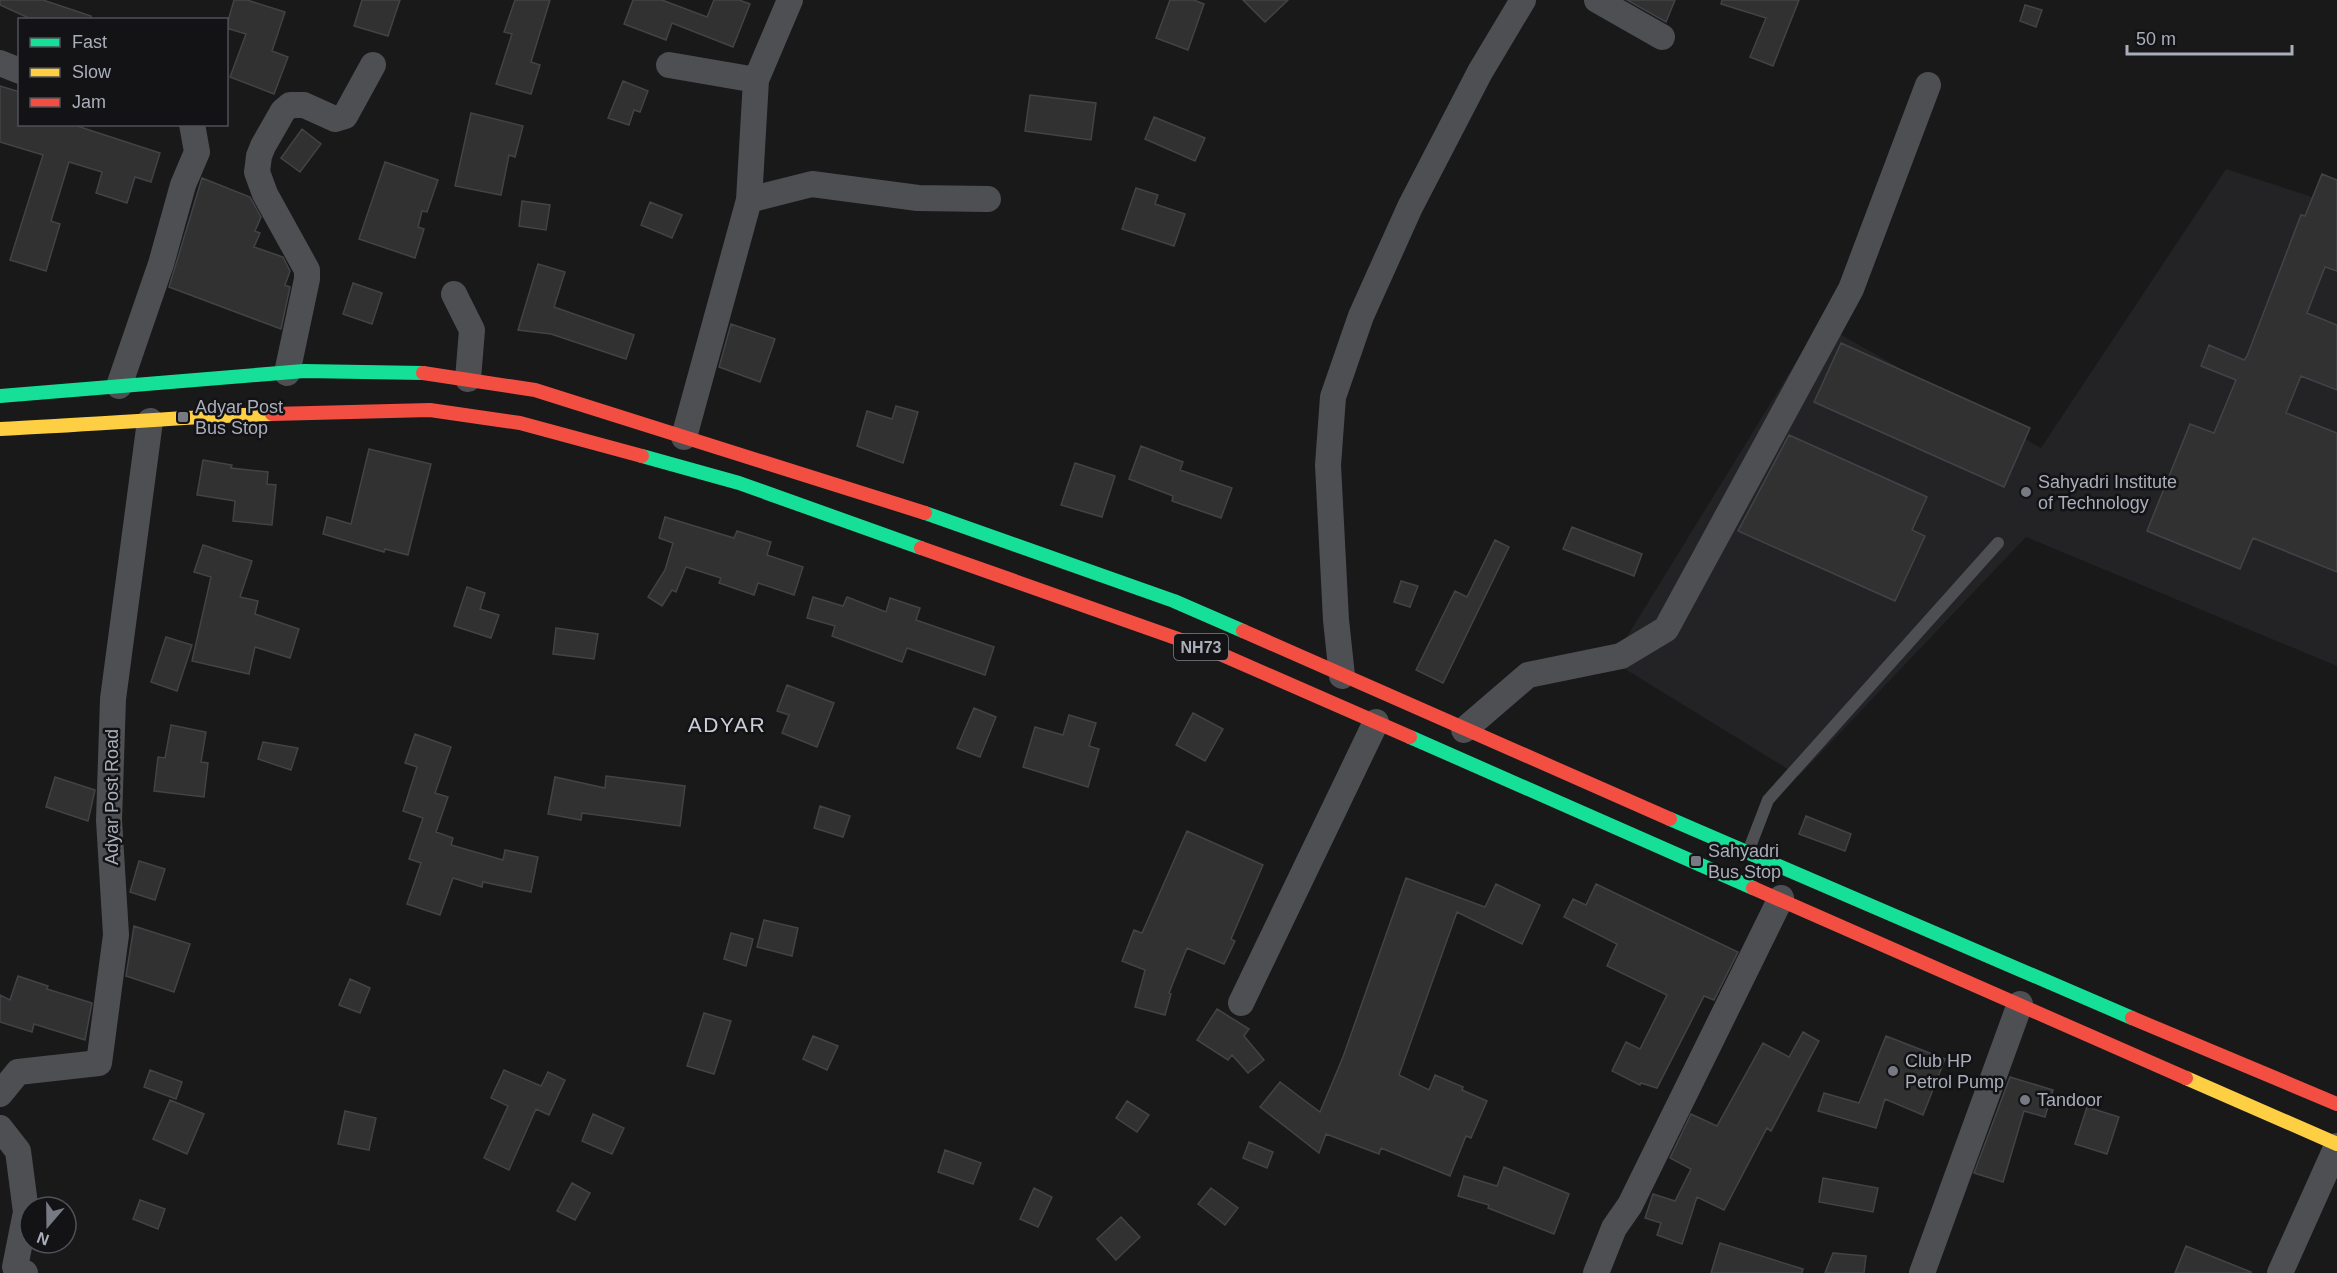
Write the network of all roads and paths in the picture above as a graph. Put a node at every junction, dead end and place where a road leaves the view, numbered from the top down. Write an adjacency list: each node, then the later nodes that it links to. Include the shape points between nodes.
1 (790, 0): 9 (street)
2 (1524, 0): 23 (street, via 1479,72 1410,207 1361,316 1333,397 1328,465)
3 (1597, 0): 4 (street)
4 (1662, 37)
5 (0, 63): 8 (street)
6 (373, 65): 15 (street, via 345,116 335,119 304,105 290,105 259,156 257,172 265,194 306,270)
7 (669, 65): 9 (street)
8 (18, 70)
9 (756, 80): 13 (street)
10 (1928, 85): 25 (street, via 1851,289 1666,629 1621,656 1528,675)
11 (192, 126): 17 (street, via 197,152)
12 (988, 199): 13 (street, via 918,198 812,184)
13 (749, 200): 21 (street)
14 (454, 294): 16 (street, via 472,330)
15 (287, 373): 16 (highway, NH73, via 430,373); 17 (highway, NH73)
16 (468, 379): 21 (highway, NH73, via 535,390)
17 (119, 386): 18 (highway, NH73)
18 (0, 396)
19 (150, 421): 20 (highway, NH73); 24 (highway, NH73, via 430,410 520,423 739,483 1218,653); 30 (street, Adyar Post Road, via 113,699 109,820 116,935 99,1063 18,1072)
20 (0, 429)
21 (684, 437): 23 (highway, NH73, via 883,498 1174,601)
22 (1998, 543): 26 (lane, via 1768,800)
23 (1342, 676): 25 (highway, NH73)
24 (1376, 722): 26 (highway, NH73); 28 (street)
25 (1464, 730): 26 (highway, NH73)
26 (1743, 867): 27 (highway, NH73); 31 (highway, NH73)
27 (1781, 898): 29 (highway, NH73); 35 (street, via 1630,1205 1614,1228)
28 (1241, 1003)
29 (2020, 1004): 33 (highway, NH73); 36 (street)
30 (0, 1094)
31 (2337, 1104)
32 (0, 1128): 34 (street, via 18,1151 26,1212 15,1267)
33 (2337, 1145): 37 (street)
34 (25, 1273)
35 (1596, 1273)
36 (1922, 1273)
37 (2280, 1273)

